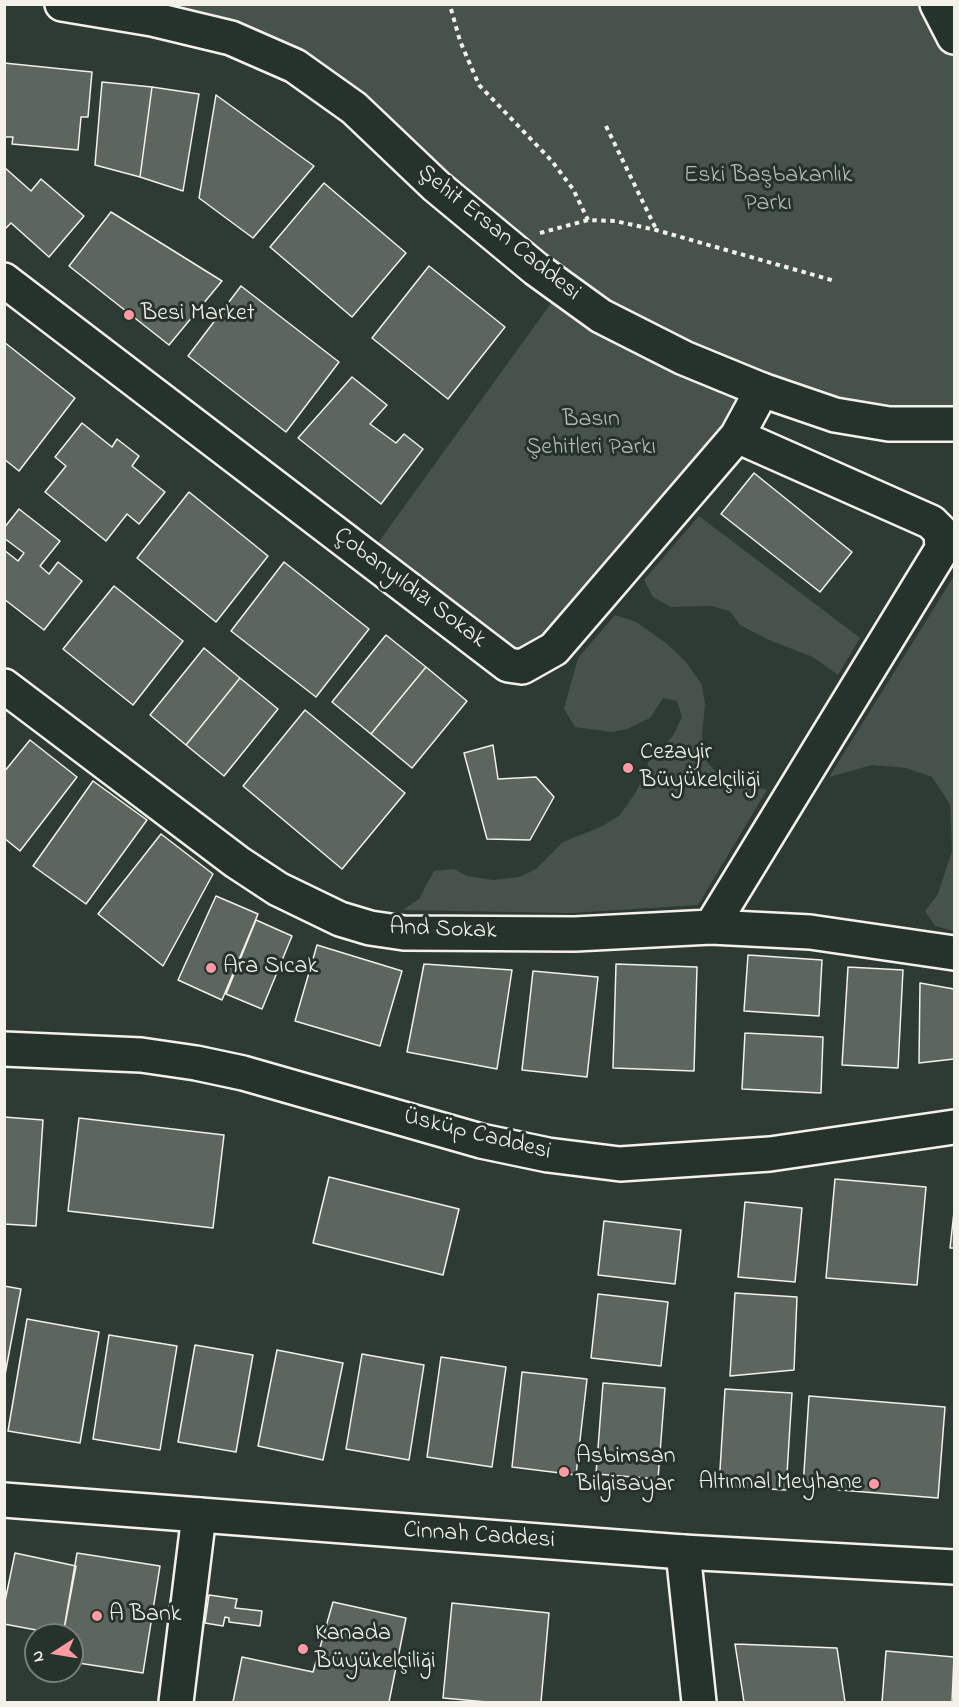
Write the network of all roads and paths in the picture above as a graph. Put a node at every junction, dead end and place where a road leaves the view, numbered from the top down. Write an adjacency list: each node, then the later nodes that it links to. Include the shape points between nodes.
1 (62, 4): 3 (street, Şehit Ersan Caddesi)
2 (937, 4): 5 (street)
3 (101, 8): 9 (street, Şehit Ersan Caddesi, via 231,38 295,66 354,108 436,186)
4 (451, 9): 7 (path, via 479,85 551,160 573,189)
5 (954, 37)
6 (606, 126): 8 (path)
7 (588, 220): 8 (path); 9 (path)
8 (657, 230): 11 (path)
9 (507, 245): 12 (street, Şehit Ersan Caddesi, via 601,316)
10 (4, 280): 14 (street, Çobanyıldızı Sokak, via 508,665 532,664 554,649)
11 (835, 281)
12 (762, 390): 13 (street, Şehit Ersan Caddesi, via 835,416 889,424); 14 (street, Çobanyıldızı Sokak)
13 (954, 424)
14 (737, 436): 16 (street, via 931,522 941,532 942,549)
15 (4, 686): 16 (street, And Sokak, via 237,862 278,889 340,919 404,933 574,934)
16 (711, 927): 17 (street, And Sokak, via 810,932)
17 (954, 953)
18 (4, 1050): 19 (street, Üsküp Caddesi, via 141,1055 196,1063 482,1141 620,1164 770,1154)
19 (954, 1127)
20 (4, 1500): 21 (street, Cinnah Caddesi)
21 (199, 1515): 22 (street, Cinnah Caddesi); 24 (street)
22 (683, 1551): 23 (street, Cinnah Caddesi); 25 (street)
23 (954, 1567)
24 (176, 1702)
25 (699, 1702)

